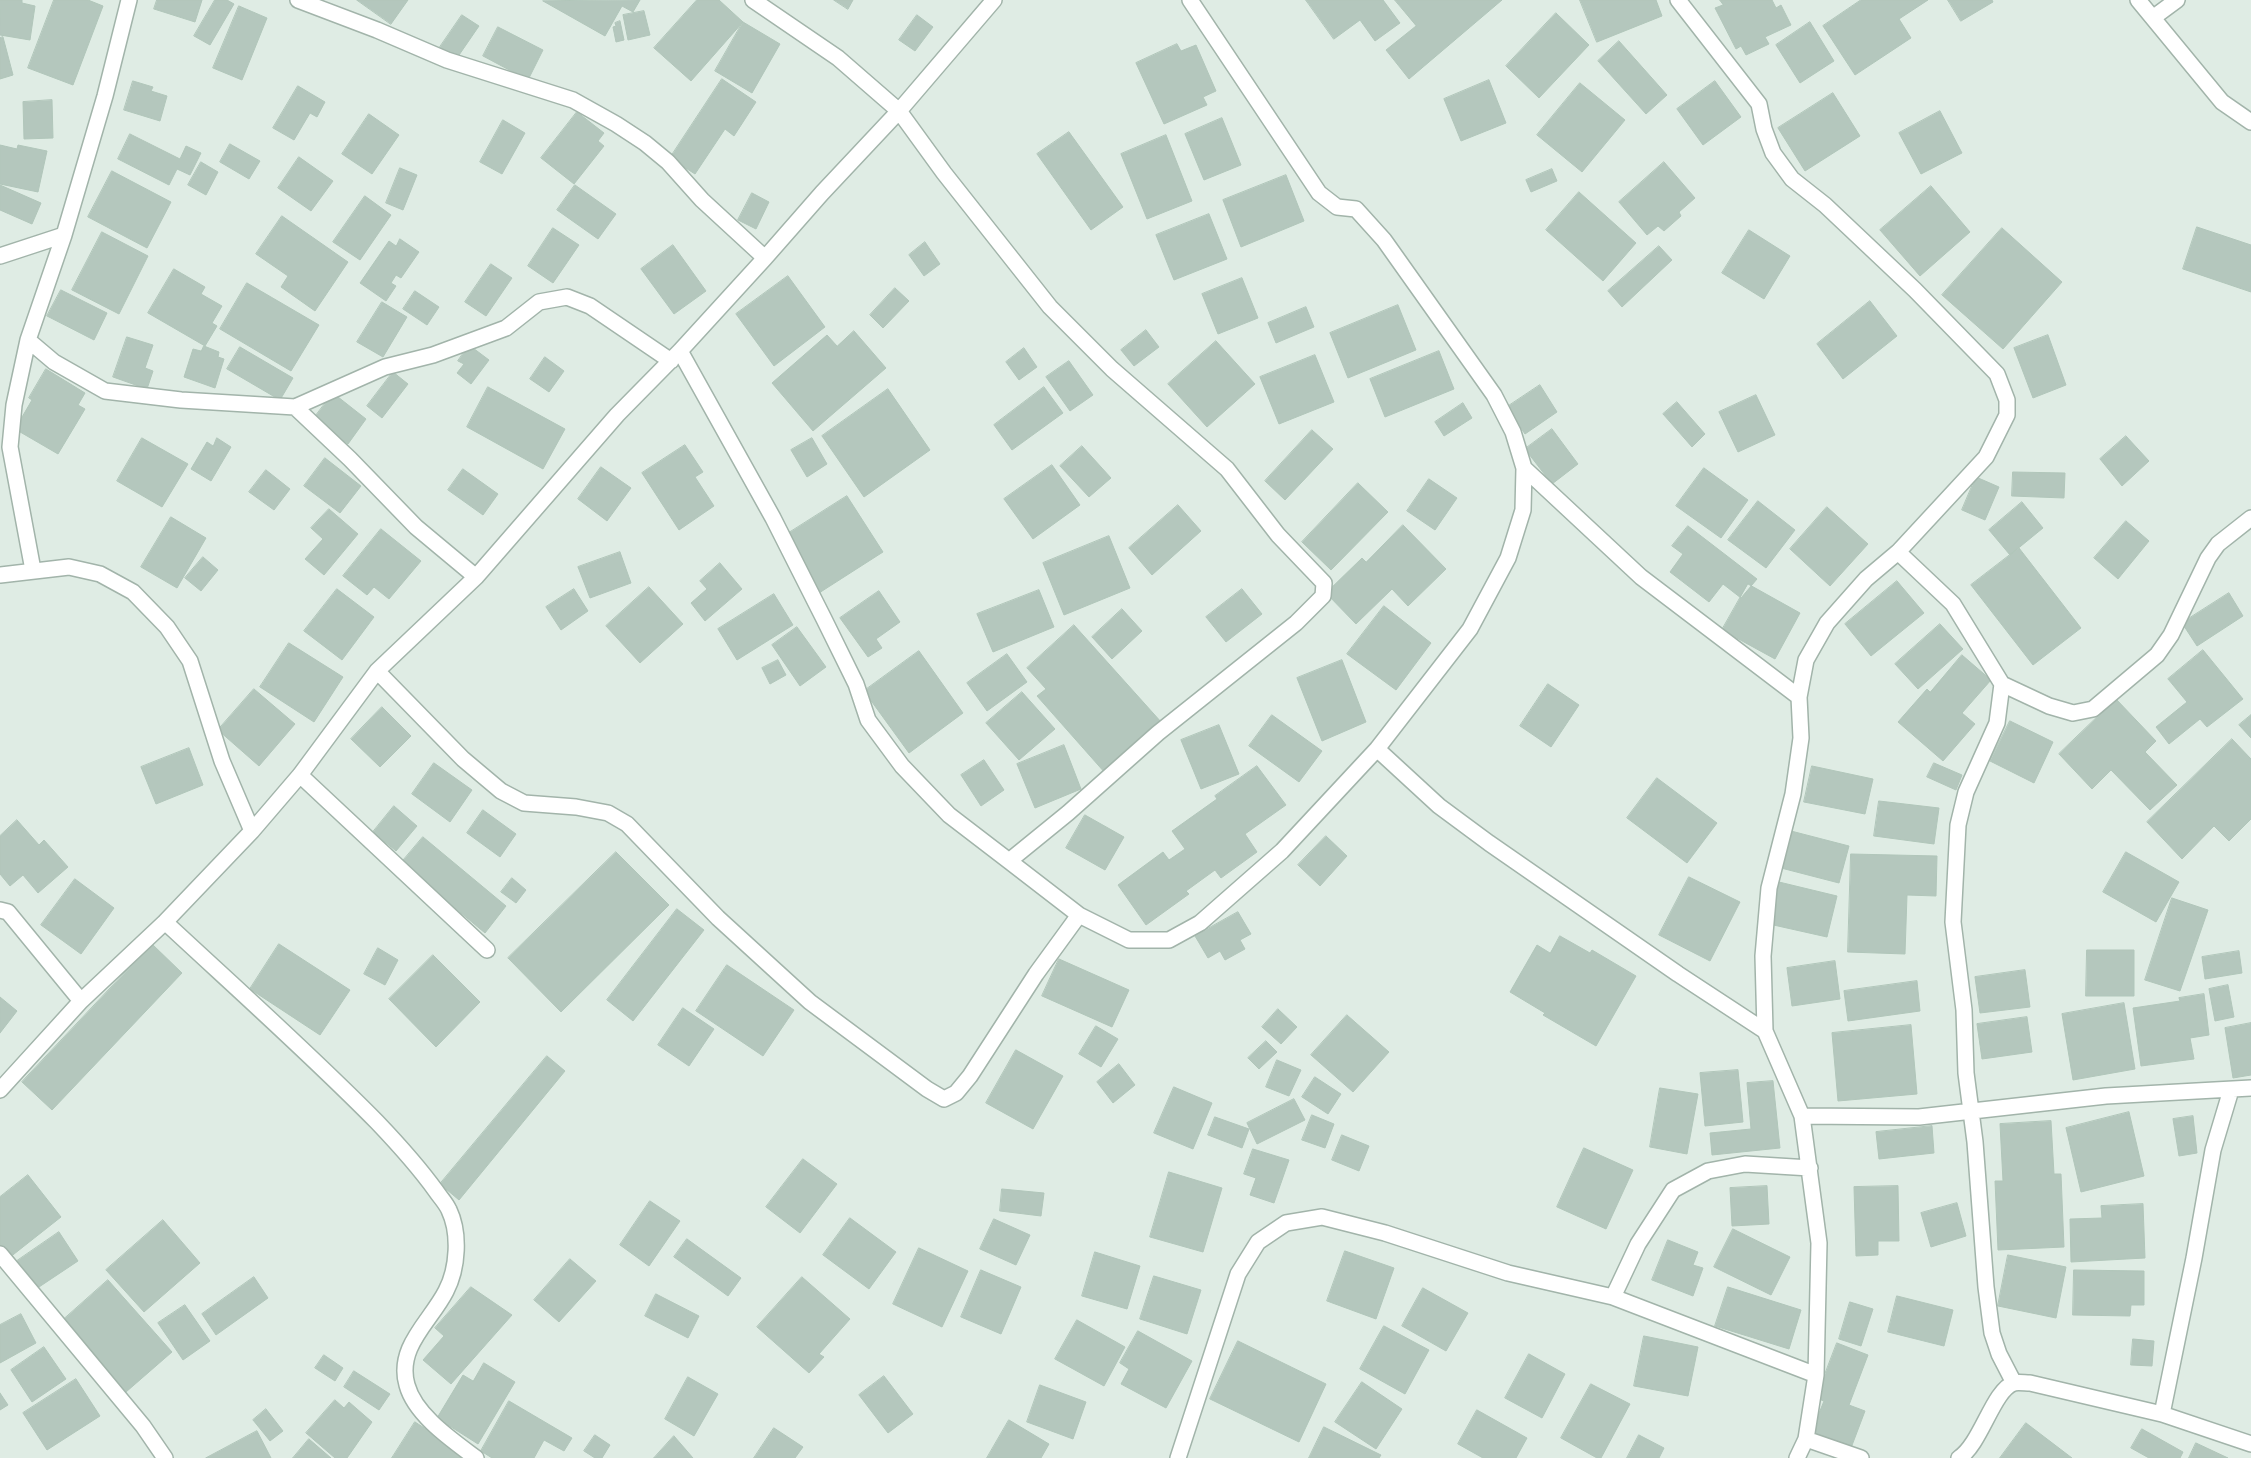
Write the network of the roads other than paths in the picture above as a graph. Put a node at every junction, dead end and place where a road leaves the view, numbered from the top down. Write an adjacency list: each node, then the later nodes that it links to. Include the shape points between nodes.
1 (129, 0): 12 (street)
2 (298, 0): 14 (street, via 446,60 573,100 645,143)
3 (753, 0): 10 (street, via 838,58)
4 (994, 0): 10 (street)
5 (1190, 0): 18 (street, via 1319,193 1337,207 1356,209 1364,216 1432,307 1494,395 1513,432)
6 (1678, 0): 20 (street, via 1760,104 1764,129 1773,153 1792,179 1825,204 1998,374 2007,400 2007,415 1986,457)
7 (2138, 0): 9 (street)
8 (2177, 0): 9 (street)
9 (2154, 17): 11 (street, via 2222,102)
10 (899, 111): 14 (street); 30 (street, via 1050,307 1112,369 1227,469 1278,535 1324,583 1323,596 1296,623 1158,733)
11 (2251, 122)
12 (64, 235): 13 (street); 15 (street)
13 (0, 256)
14 (765, 258): 16 (street)
15 (28, 340): 17 (street, via 54,362 105,391 181,400); 21 (street, via 14,405 10,447)
16 (675, 356): 17 (street, via 590,306 567,297 539,302 506,328 433,355 385,368); 23 (street, via 617,415); 30 (street, via 773,518 856,684 868,720 902,766 949,815)
17 (295, 407): 23 (street, via 416,527)
18 (1524, 468): 26 (street, via 1642,577); 27 (street, via 1523,510 1504,566 1470,629)
19 (2251, 518): 25 (street, via 2218,544 2208,558 2171,634 2157,655 2092,709 2073,713 2049,706)
20 (1898, 552): 25 (street, via 1952,604); 26 (street, via 1866,579 1827,623 1806,660)
21 (33, 570): 22 (street); 29 (street, via 69,567 100,574 133,592 167,627 190,661 222,761)
22 (0, 575)
23 (476, 577): 24 (street)
24 (378, 671): 28 (street); 32 (street, via 462,759 501,791 524,803 608,813 627,824 718,918 810,1002 944,1099 956,1093 970,1076)
25 (2002, 684): 40 (street, via 1997,723 1966,792 1957,834 1953,922 1964,1010)
26 (1799, 697): 36 (street, via 1801,738 1793,794 1768,898 1763,956)
27 (1377, 749): 32 (street, via 1282,851 1200,923 1169,940 1129,940); 36 (street, via 1439,806 1489,843)
28 (300, 775): 29 (street); 34 (street)
29 (252, 831): 33 (street)
30 (1009, 861): 32 (street)
31 (0, 910): 35 (street, via 8,912)
32 (1078, 915)
33 (165, 922): 35 (street); 51 (street, via 352,1096 415,1162 449,1209 455,1230 453,1271 447,1290 410,1345 405,1362 407,1384 412,1397 431,1422)
34 (487, 950)
35 (81, 1001): 38 (street)
36 (1765, 1031): 41 (street)
37 (2251, 1088): 39 (street)
38 (0, 1090)
39 (2231, 1090): 40 (street, via 2106,1096); 47 (street, via 2213,1150)
40 (1970, 1111): 41 (street, via 1919,1117); 46 (street, via 1992,1333)
41 (1802, 1116): 42 (street)
42 (1810, 1168): 44 (street, via 1745,1164 1708,1171 1673,1190 1638,1244); 45 (street, via 1819,1243)
43 (0, 1254): 50 (street, via 143,1426)
44 (1613, 1298): 45 (street); 52 (street, via 1508,1273 1385,1233 1322,1217 1286,1223 1258,1242 1238,1274)
45 (1816, 1375): 48 (street)
46 (2014, 1383): 47 (street, via 2030,1382); 55 (street, via 2004,1390 1978,1435)
47 (2162, 1414): 49 (street)
48 (1806, 1439): 53 (street); 54 (street)
49 (2251, 1444)
50 (165, 1458)
51 (476, 1458)
52 (1178, 1458)
53 (1797, 1458)
54 (1861, 1458)
55 (1959, 1458)

